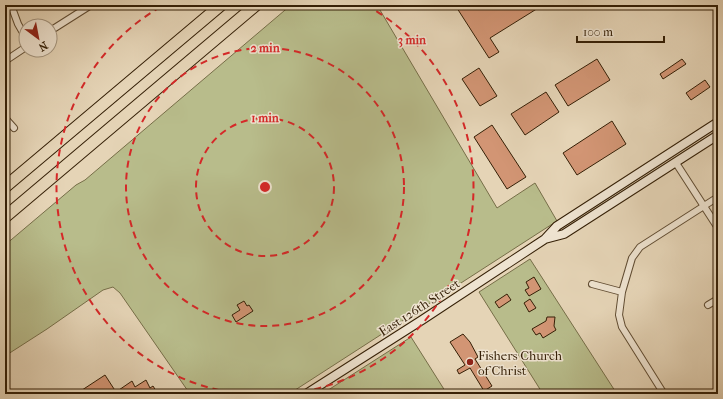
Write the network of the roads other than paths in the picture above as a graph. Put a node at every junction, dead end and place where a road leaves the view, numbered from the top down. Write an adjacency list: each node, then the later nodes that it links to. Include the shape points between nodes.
1 (11, 5): 5 (street)
2 (91, 5): 6 (street)
3 (221, 5): 14 (highway)
4 (256, 5): 17 (highway)
5 (18, 24)
6 (58, 26)
7 (18, 52): 8 (street)
8 (5, 60)
9 (5, 118): 11 (street)
10 (718, 122): 19 (main road, East 126th Street, via 557,226)
11 (14, 128)
12 (718, 135): 13 (main road, East 126th Street)
13 (676, 163): 16 (street); 19 (main road, East 126th Street, via 564,234)
14 (5, 187)
15 (718, 197): 16 (street)
16 (704, 206): 18 (street); 21 (street, via 635,252)
17 (5, 217)
18 (718, 228)
19 (545, 239): 24 (main road, East 126th Street)
20 (592, 284): 21 (street)
21 (622, 292): 25 (street, via 619,315 622,327)
22 (718, 299): 23 (street)
23 (708, 305)
24 (306, 394)
25 (664, 394)

